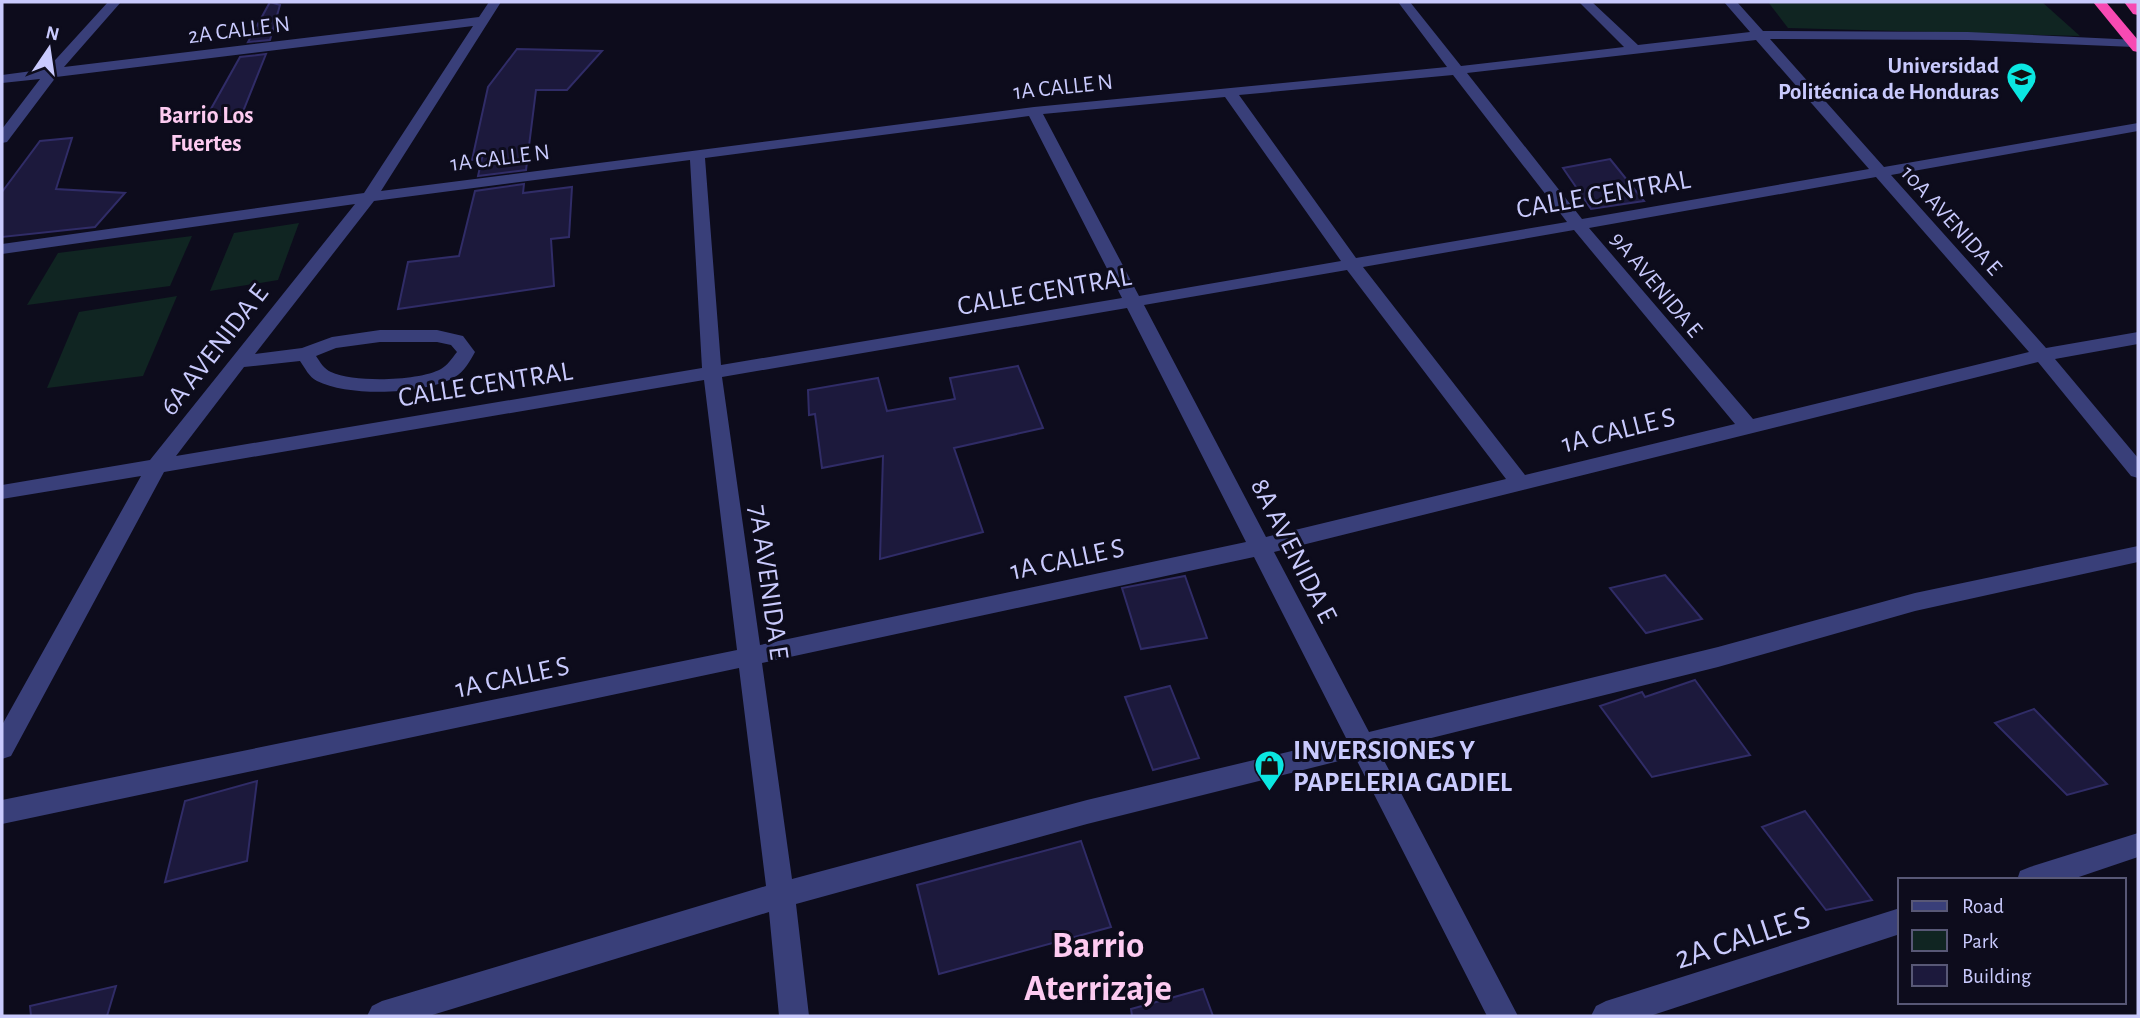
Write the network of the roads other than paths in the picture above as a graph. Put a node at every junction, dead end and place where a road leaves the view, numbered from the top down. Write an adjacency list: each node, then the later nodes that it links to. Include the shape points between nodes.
1 (115, 2): 14 (street)
2 (495, 2): 9 (street, 6A AVENIDA E)
3 (1404, 2): 13 (street, 9A AVENIDA E)
4 (1585, 2): 12 (street)
5 (1730, 2): 10 (street, 10A AVENIDA E)
6 (2099, 2): 11 (highway)
7 (2130, 2): 8 (highway)
8 (2138, 11)
9 (481, 21): 14 (street, 2A CALLE N); 22 (street, 6A AVENIDA E)
10 (1760, 35): 11 (street, 1A CALLE N, via 1968,36); 12 (street, 1A CALLE N); 21 (street, 10A AVENIDA E)
11 (2136, 45)
12 (1635, 50): 13 (street, 1A CALLE N)
13 (1458, 70): 16 (street, 1A CALLE N); 23 (street, 9A AVENIDA E)
14 (52, 72): 15 (street, 2A CALLE N); 19 (street)
15 (2, 79)
16 (1229, 92): 17 (street, 1A CALLE N); 25 (street)
17 (1034, 111): 20 (street, 1A CALLE N); 26 (street, 8A AVENIDA E)
18 (2138, 127): 21 (street, CALLE CENTRAL)
19 (2, 139)
20 (697, 155): 22 (street, 1A CALLE N); 31 (street, 7A AVENIDA E)
21 (1879, 172): 23 (street, CALLE CENTRAL); 29 (street, 10A AVENIDA E)
22 (369, 197): 24 (street, 1A CALLE N); 30 (street, 6A AVENIDA E)
23 (1577, 224): 25 (street, CALLE CENTRAL); 32 (street, 9A AVENIDA E)
24 (2, 250)
25 (1351, 263): 26 (street, CALLE CENTRAL); 35 (street)
26 (1133, 302): 31 (street, CALLE CENTRAL); 37 (street, 8A AVENIDA E)
27 (2138, 338): 29 (street, 1A CALLE S)
28 (305, 354): 28 (street, via 332,343 380,336 437,336 457,340 466,352 449,372 425,381 366,385 322,375); 30 (street)
29 (2042, 355): 32 (street, 1A CALLE S); 34 (street, 10A AVENIDA E)
30 (239, 362): 33 (street, 6A AVENIDA E)
31 (712, 372): 33 (street, CALLE CENTRAL); 39 (street, 7A AVENIDA E)
32 (1749, 428): 35 (street, 1A CALLE S)
33 (158, 464): 36 (street, CALLE CENTRAL); 41 (street, 6A AVENIDA E)
34 (2138, 471)
35 (1520, 483): 37 (street, 1A CALLE S)
36 (2, 492)
37 (1260, 547): 39 (street, 1A CALLE S); 40 (street, 8A AVENIDA E)
38 (2138, 554): 40 (street, via 1915,602 1718,657)
39 (750, 656): 42 (street, 1A CALLE S); 45 (street, 7A AVENIDA E)
40 (1362, 744): 45 (street); 49 (street, 8A AVENIDA E)
41 (2, 748)
42 (2, 812)
43 (2138, 845): 44 (street)
44 (2036, 878)
45 (781, 895): 47 (street); 48 (street, 7A AVENIDA E)
46 (1898, 922): 50 (street, 2A CALLE S)
47 (382, 1016)
48 (794, 1016)
49 (1503, 1016)
50 (1606, 1016)

